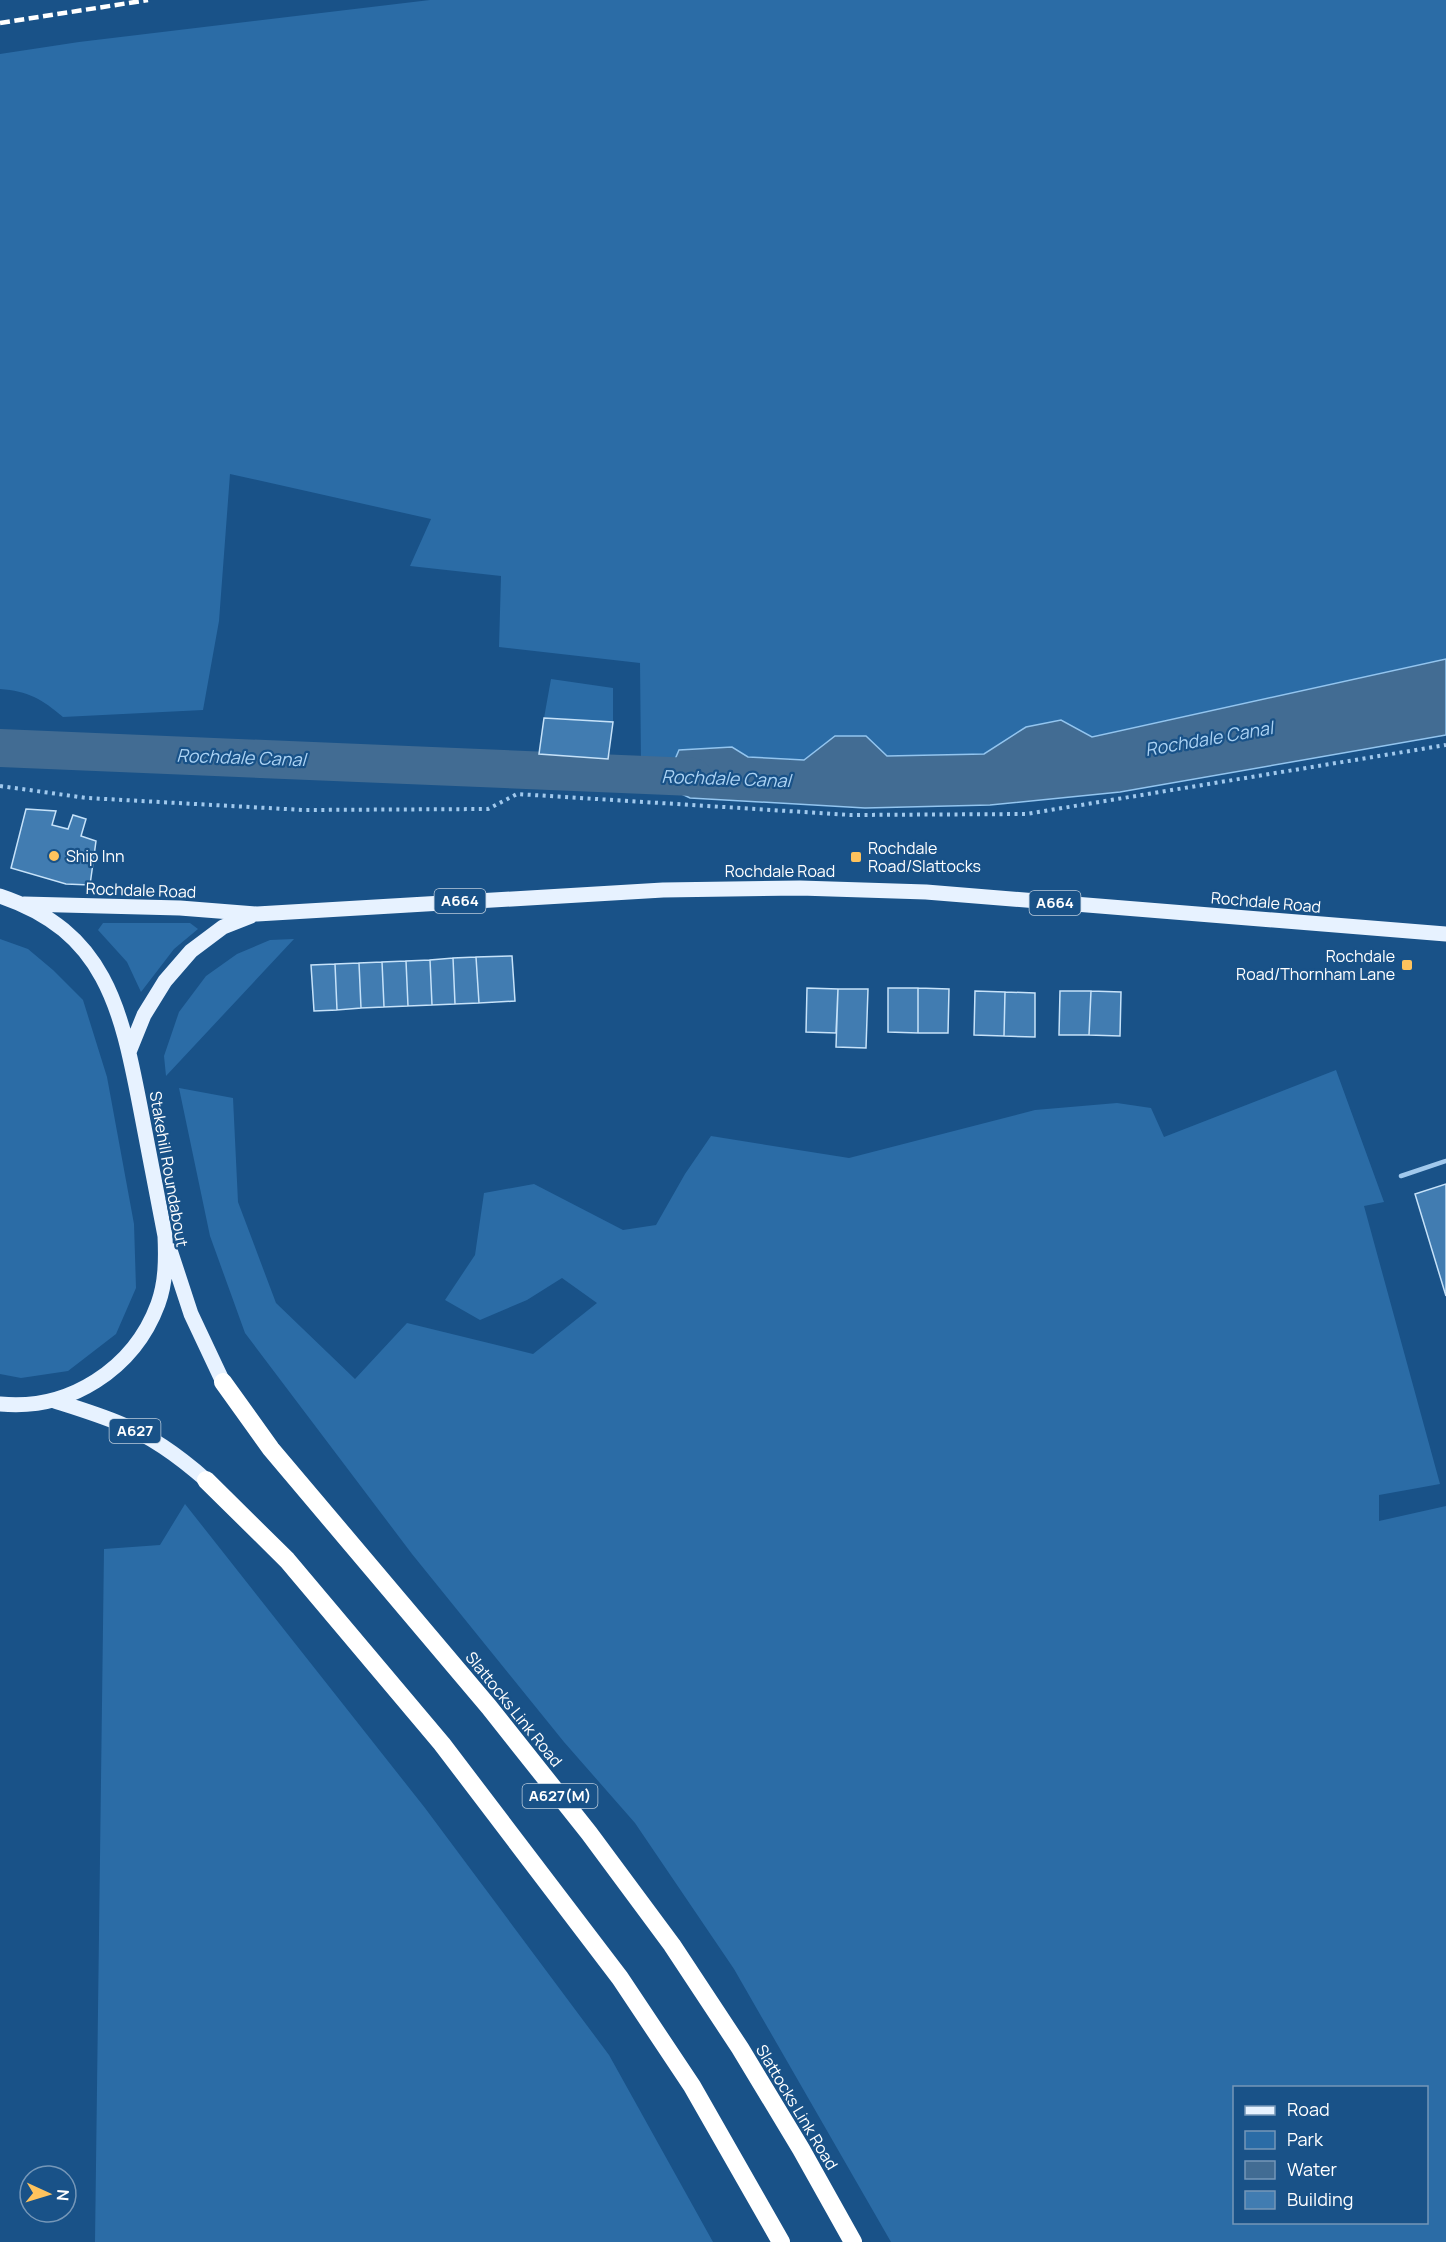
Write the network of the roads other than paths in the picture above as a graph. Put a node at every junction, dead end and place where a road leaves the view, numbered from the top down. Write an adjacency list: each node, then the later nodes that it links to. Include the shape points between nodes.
1 (0, 896): 2 (main road, Stakehill Roundabout)
2 (24, 904): 3 (main road, Rochdale Road / A664); 5 (main road, Stakehill Roundabout, via 55,922 83,947 116,1005)
3 (257, 914): 4 (main road, Rochdale Road / A664, via 663,890 800,888 926,892); 5 (main road, Rochdale Road / A664, via 223,927 191,951 165,981 144,1015)
4 (1446, 934)
5 (129, 1052): 8 (main road, Stakehill Roundabout)
6 (1446, 1161): 7 (lane)
7 (1401, 1176)
8 (165, 1236): 9 (main road, Slattocks Link Road, via 191,1314); 10 (main road, Stakehill Roundabout, via 166,1266 158,1302 145,1331 127,1356 105,1376)
9 (223, 1382): 14 (highway, Slattocks Link Road / A627(M), via 271,1449 496,1716 672,1945 740,2048)
10 (55, 1401): 11 (main road, Stakehill Roundabout); 12 (main road, A627, via 146,1436)
11 (0, 1404)
12 (206, 1480): 13 (highway, via 287,1560 442,1744 620,1978 692,2086)
13 (781, 2242)
14 (853, 2242)

